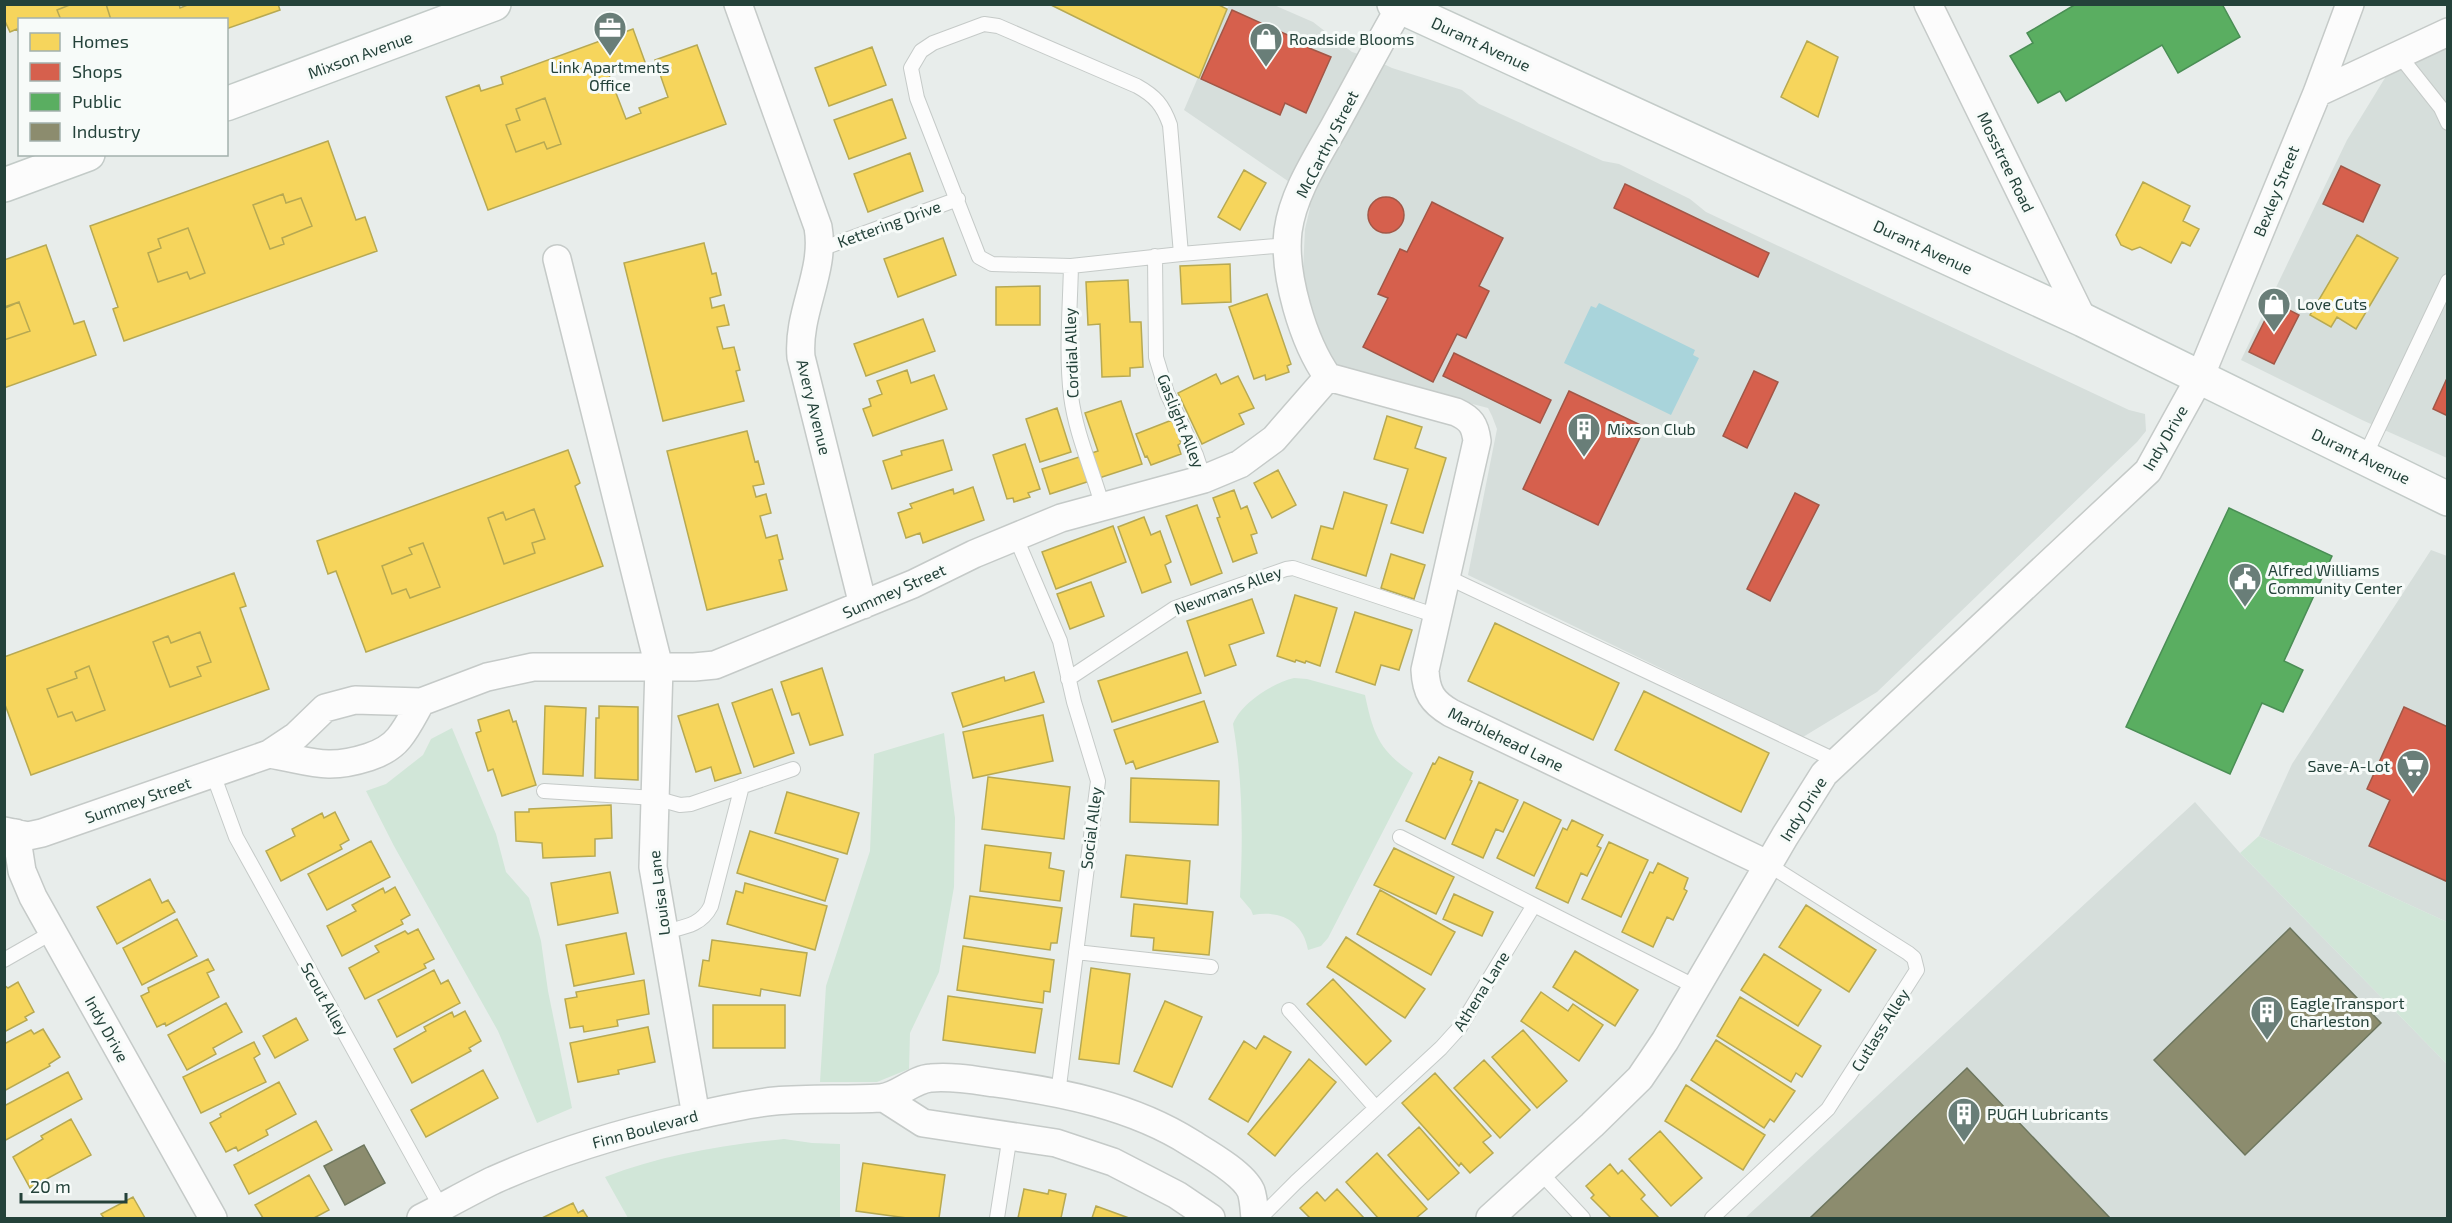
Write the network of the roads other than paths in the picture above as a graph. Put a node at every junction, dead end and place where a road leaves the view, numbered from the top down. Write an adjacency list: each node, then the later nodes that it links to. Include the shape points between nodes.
1 (494, 4): 9 (street, Mixson Avenue)
2 (738, 4): 15 (street, Avery Avenue, via 818,227)
3 (1928, 4): 21 (street, Mosstree Road)
4 (2350, 4): 8 (street, Bexley Street)
5 (1397, 6): 14 (street, McCarthy Street, via 1300,190 1288,230); 21 (street, Durant Avenue)
6 (2448, 32): 7 (street)
7 (2399, 55): 8 (street); 10 (lane)
8 (2317, 93): 23 (street, Bexley Street)
9 (228, 103)
10 (2448, 123)
11 (83, 156): 12 (street)
12 (4, 185)
13 (958, 199): 15 (lane, Kettering Drive); 16 (lane, via 917,98 911,68 921,51 933,43 984,24 998,26 1137,86 1164,107 1170,125); 19 (lane, via 979,257 992,264)
14 (1288, 245): 16 (lane); 22 (street, McCarthy Street, via 1292,291 1316,361)
15 (821, 249): 30 (street, Avery Avenue, via 802,328 801,357)
16 (1181, 254): 17 (lane)
17 (1155, 256): 19 (lane); 25 (lane, Gaslight Alley, via 1156,357)
18 (557, 259): 32 (street, Louisa Lane)
19 (1071, 266): 27 (lane, Cordial Alley, via 1071,396)
20 (2448, 281): 24 (lane)
21 (2083, 320): 23 (street, Durant Avenue)
22 (1328, 377): 25 (street, Summey Street, via 1274,439 1240,464); 29 (street, Marblehead Lane, via 1456,412 1476,426 1477,441)
23 (2200, 377): 24 (street, Durant Avenue); 36 (street, Indy Drive, via 2148,471)
24 (2364, 458): 26 (street, Durant Avenue)
25 (1204, 479): 27 (street, Summey Street)
26 (2448, 499)
27 (1103, 508): 28 (street, Summey Street, via 1061,518)
28 (1016, 538): 30 (street, Summey Street); 33 (lane, Social Alley, via 1060,641)
29 (1445, 576): 31 (street, Marblehead Lane); 36 (lane)
30 (863, 605): 32 (street, Summey Street, via 715,665)
31 (1437, 616): 33 (lane, Newmans Alley, via 1293,568 1286,569 1175,608); 44 (street, Marblehead Lane, via 1425,670 1430,697 1439,706)
32 (659, 667): 34 (street, Summey Street, via 533,667 487,677); 41 (street, Louisa Lane)
33 (1068, 679): 48 (lane, Social Alley, via 1098,782)
34 (421, 702): 35 (street, Summey Street, via 355,700 330,706); 35 (street, via 390,748 347,765 328,766)
35 (269, 754): 38 (street, Summey Street)
36 (1837, 761): 44 (street, Indy Drive, via 1816,784)
37 (794, 769): 39 (lane)
38 (213, 774): 42 (street, Summey Street, via 42,833 28,836); 59 (lane, Scout Alley, via 236,837)
39 (742, 786): 41 (lane, via 691,804); 47 (lane, via 711,906 702,920)
40 (544, 791): 41 (lane)
41 (655, 798): 47 (street, Louisa Lane, via 653,867)
42 (10, 832): 46 (street, Indy Drive, via 22,871)
43 (1400, 837): 45 (lane)
44 (1769, 865): 51 (street, Indy Drive); 67 (lane, Cutlass Alley, via 1908,953 1917,970 1828,1109)
45 (1534, 905): 51 (lane); 55 (lane, Athena Lane, via 1460,1027)
46 (53, 932): 49 (lane); 60 (street, Indy Drive)
47 (663, 932): 56 (street, Louisa Lane)
48 (1076, 952): 50 (lane); 53 (lane, Social Alley)
49 (4, 960)
50 (1211, 967)
51 (1696, 987): 58 (street, Indy Drive, via 1640,1078)
52 (1289, 1010): 55 (lane)
53 (1058, 1094): 54 (street, Finn Boulevard, via 928,1078); 63 (street, Finn Boulevard, via 1147,1119 1184,1138 1243,1181 1250,1191)
54 (884, 1098): 56 (street, Finn Boulevard, via 777,1101); 57 (street, via 923,1123)
55 (1376, 1108): 64 (lane, Athena Lane)
56 (696, 1116): 59 (street, Finn Boulevard, via 592,1142 494,1180)
57 (1010, 1135): 61 (lane); 62 (street, via 1056,1143 1113,1162 1161,1186)
58 (1540, 1172): 65 (street, Indy Drive); 66 (lane)
59 (436, 1215)
60 (213, 1218)
61 (997, 1218)
62 (1210, 1218)
63 (1255, 1218)
64 (1260, 1218)
65 (1490, 1218)
66 (1583, 1218)
67 (1712, 1218)

